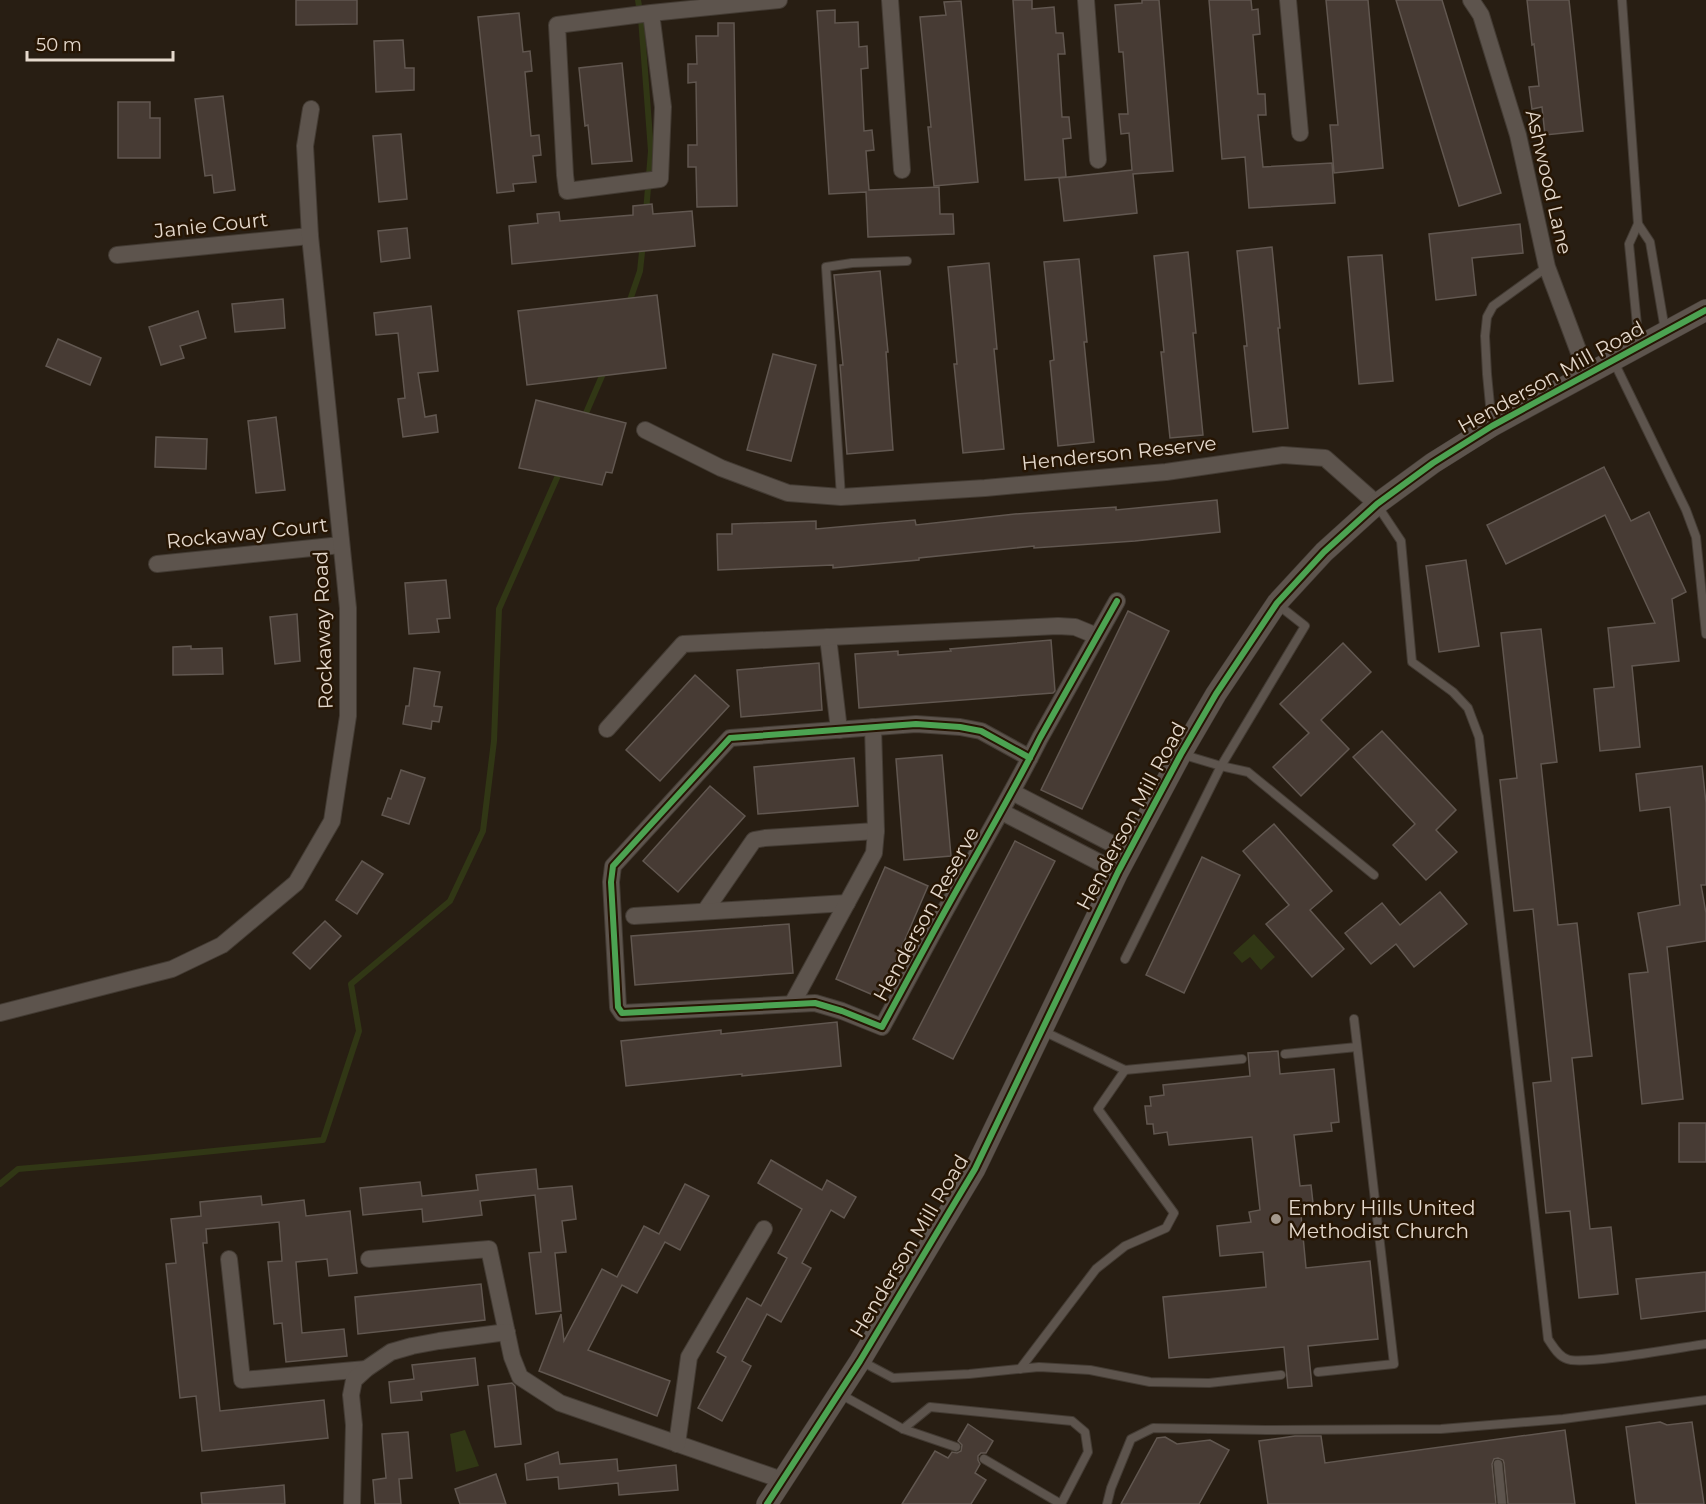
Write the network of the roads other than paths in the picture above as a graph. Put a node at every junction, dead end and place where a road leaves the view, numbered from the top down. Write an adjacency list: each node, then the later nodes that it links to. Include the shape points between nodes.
1 (779, 0): 7 (street)
2 (890, 0): 11 (street)
3 (1086, 0): 10 (street)
4 (1288, 0): 9 (street)
5 (1471, 0): 16 (street, Ashwood Lane, via 1481,15 1518,135)
6 (1622, 0): 12 (lane)
7 (651, 12): 7 (street, via 557,25 567,191 660,179 663,107)
8 (311, 109): 13 (street, Rockaway Road, via 305,146)
9 (1300, 133)
10 (1098, 160)
11 (902, 170)
12 (1638, 224): 18 (lane, via 1650,242); 19 (lane, via 1629,244)
13 (310, 236): 14 (street, Janie Court); 26 (street, Rockaway Road)
14 (117, 255)
15 (907, 261): 24 (lane, via 826,267)
16 (1547, 267): 21 (street, Ashwood Lane); 22 (lane, via 1493,306 1486,317)
17 (1706, 310): 18 (street, Henderson Mill Road)
18 (1665, 332): 19 (street, Henderson Mill Road)
19 (1639, 346): 20 (street, Henderson Mill Road)
20 (1613, 360): 21 (street, Henderson Mill Road); 30 (lane, via 1696,537)
21 (1587, 374): 22 (street, Henderson Mill Road)
22 (1492, 426): 25 (street, Henderson Mill Road)
23 (645, 430): 24 (street, Henderson Reserve, via 721,468 788,493)
24 (841, 497): 25 (street, Henderson Reserve, via 1166,472 1283,455 1325,458)
25 (1377, 504): 29 (street, Henderson Mill Road, via 1324,552); 63 (lane, via 1401,541 1412,662 1468,708 1479,737 1548,1339 1568,1360)
26 (341, 544): 27 (street, Rockaway Court); 52 (street, Rockaway Road, via 348,609 348,716 332,821 296,883 222,945 172,969)
27 (157, 564)
28 (1117, 601): 31 (street, Henderson Reserve)
29 (1277, 603): 36 (street, Henderson Mill Road, via 1215,694); 38 (lane, via 1305,626)
30 (1706, 634)
31 (1097, 636): 32 (street, via 1075,627 1058,626); 37 (street, Henderson Reserve)
32 (828, 638): 34 (street, via 683,644); 35 (street)
33 (873, 727): 35 (street, Henderson Reserve); 37 (street, Henderson Reserve, via 916,724 981,731); 42 (street)
34 (607, 729)
35 (838, 730): 51 (street, Henderson Reserve, via 730,738 613,866 618,1007 622,1014)
36 (1181, 753): 38 (lane); 44 (street, Henderson Mill Road)
37 (1030, 758): 39 (street, Henderson Reserve)
38 (1221, 766): 46 (lane, via 1248,772); 50 (lane)
39 (1012, 792): 40 (street, Henderson Reserve); 41 (street)
40 (1002, 812): 43 (street, Henderson Reserve); 51 (street, Henderson Reserve, via 882,1027 815,1003)
41 (1080, 827): 43 (street); 44 (street)
42 (876, 831): 47 (street, via 874,853); 48 (street, via 754,840)
43 (1070, 847): 45 (street, Henderson Reserve)
44 (1128, 852): 45 (street, Henderson Mill Road)
45 (1118, 872): 54 (street, Henderson Mill Road)
46 (1374, 875)
47 (847, 903): 48 (street); 51 (street)
48 (705, 912): 49 (street)
49 (634, 916)
50 (1125, 959)
51 (792, 1004)
52 (0, 1013)
53 (1354, 1019): 55 (lane)
54 (1043, 1030): 58 (lane); 64 (street, Henderson Mill Road, via 975,1169)
55 (1357, 1047): 56 (lane); 67 (lane, via 1394,1364)
56 (1285, 1054)
57 (1242, 1059): 58 (lane)
58 (1125, 1070): 66 (lane, via 1098,1109 1174,1213 1166,1228 1125,1246 1096,1269)
59 (764, 1229): 72 (street, via 689,1357)
60 (229, 1259): 65 (street, via 242,1380)
61 (369, 1260): 62 (street, via 489,1249)
62 (507, 1332): 65 (street, via 412,1346 391,1352); 72 (street, via 520,1377 560,1403)
63 (1706, 1344)
64 (860, 1361): 66 (lane, via 893,1378); 69 (street, Henderson Mill Road)
65 (366, 1369): 77 (street, via 354,1380 351,1395)
66 (1020, 1369): 68 (lane, via 1090,1370 1150,1382 1209,1383)
67 (1318, 1372)
68 (1281, 1376)
69 (839, 1394): 71 (lane); 76 (street, Henderson Mill Road)
70 (1706, 1400): 80 (lane, via 1563,1419 1441,1428 1153,1428 1131,1440)
71 (903, 1429): 73 (lane); 79 (lane, via 930,1407 1072,1421 1085,1432 1089,1452)
72 (677, 1444): 76 (street)
73 (956, 1447)
74 (984, 1459): 79 (lane)
75 (1498, 1464): 81 (lane)
76 (782, 1480): 78 (street, Henderson Mill Road)
77 (352, 1504)
78 (767, 1504)
79 (1061, 1504)
80 (1107, 1504)
81 (1502, 1504)

